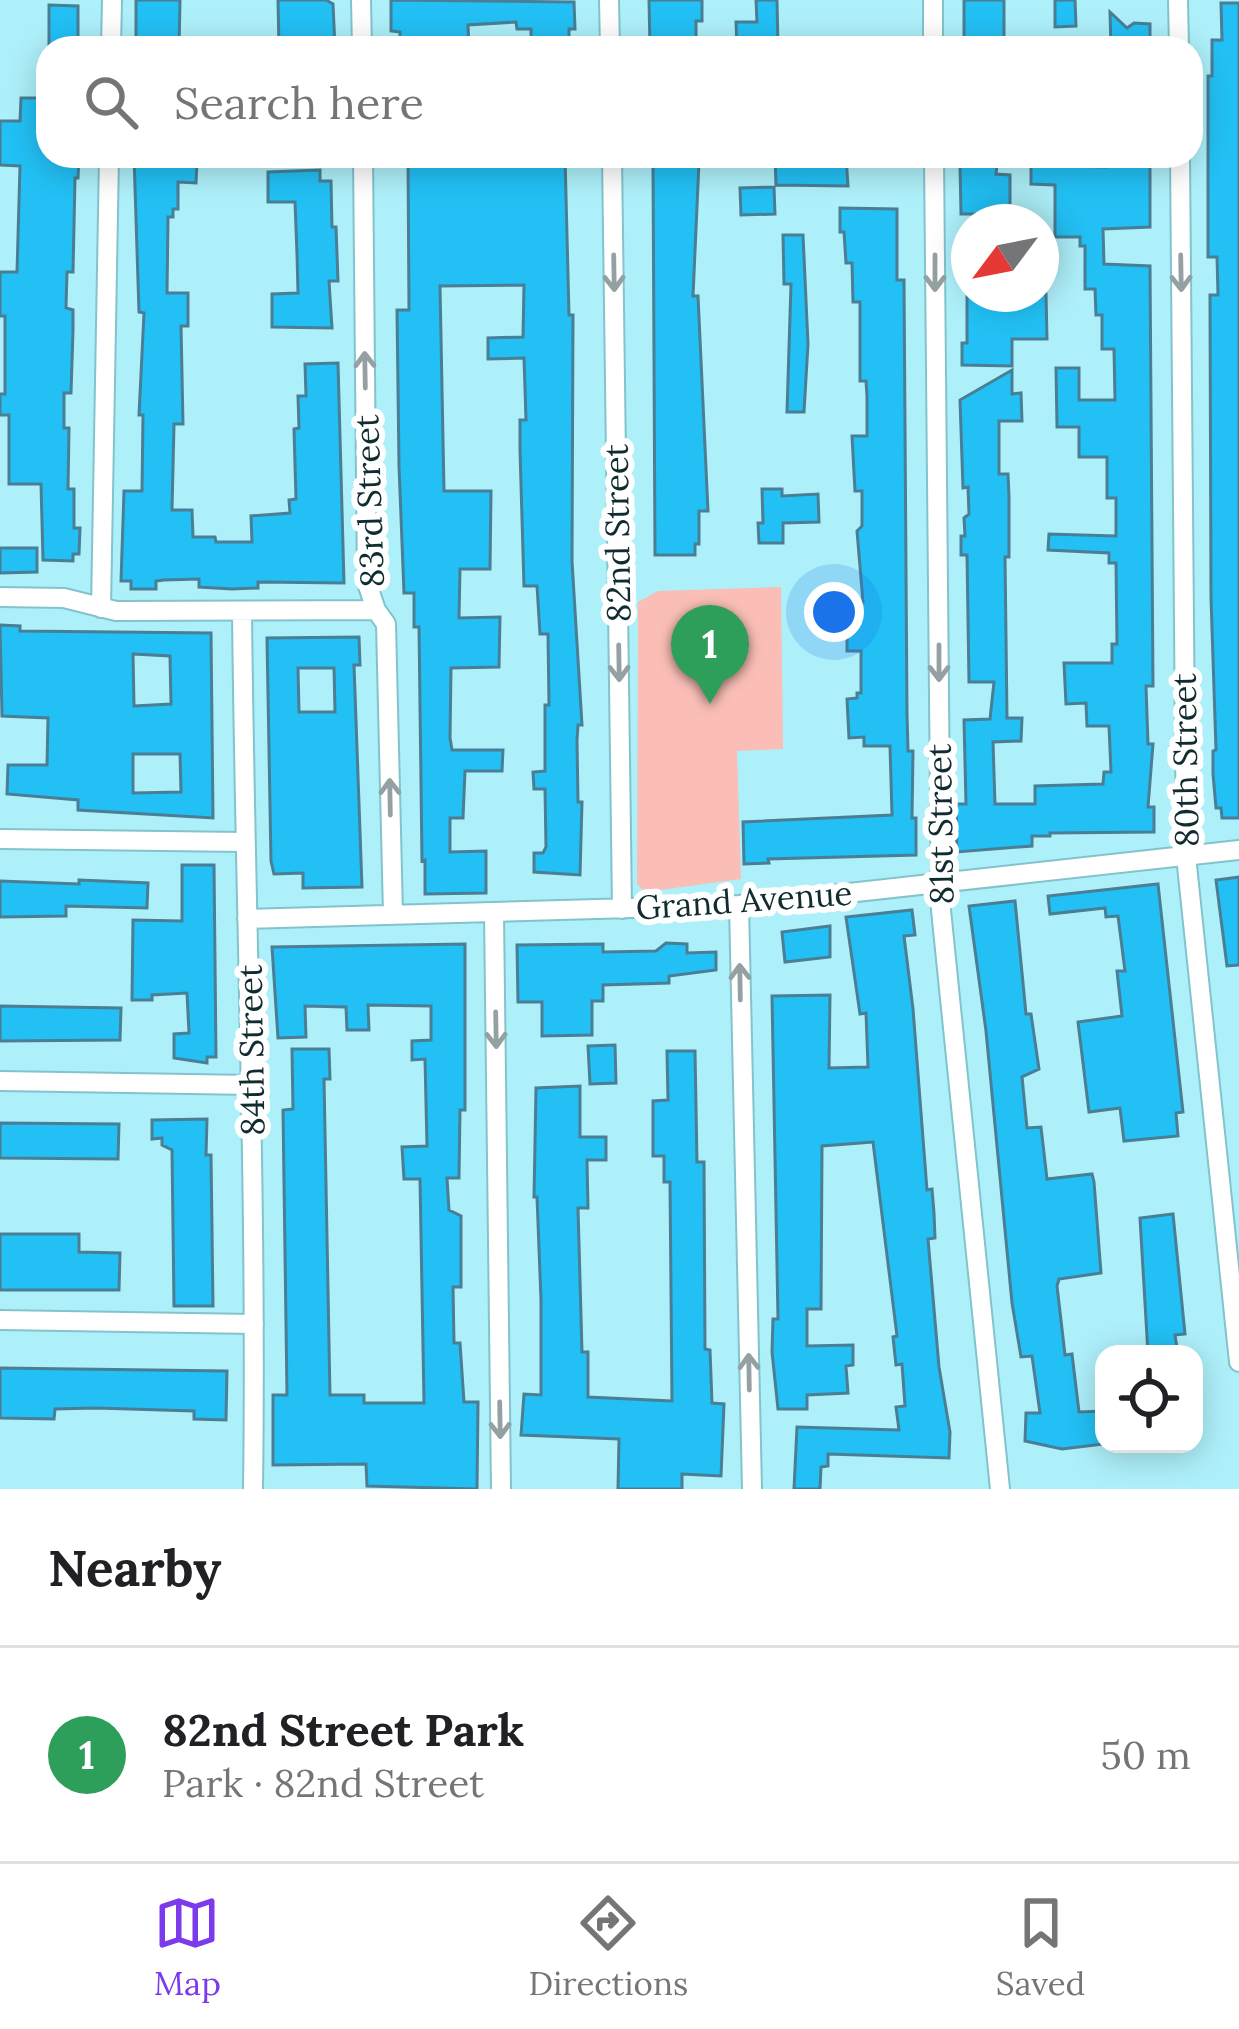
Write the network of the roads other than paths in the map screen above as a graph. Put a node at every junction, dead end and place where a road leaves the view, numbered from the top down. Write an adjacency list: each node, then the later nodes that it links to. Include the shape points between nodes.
1 (112, 0): 6 (street)
2 (361, 0): 7 (street)
3 (609, 0): 8 (street)
4 (933, 0): 9 (street)
5 (1178, 0): 10 (street)
6 (111, 36)
7 (362, 36)
8 (610, 36)
9 (933, 36)
10 (1179, 36)
11 (109, 168): 17 (street)
12 (363, 168): 18 (street, 83rd Street, one-way to 12, via 367,584)
13 (612, 168): 26 (street, 82nd Street, one-way to 26)
14 (934, 168): 24 (street, 81st Street, one-way to 24)
15 (1180, 168): 23 (street, 80th Street, one-way to 23)
16 (0, 597): 17 (street)
17 (101, 608): 19 (street)
18 (376, 610): 19 (street); 28 (street, 83rd Street, one-way to 18, via 386,624)
19 (242, 612): 21 (street, 84th Street)
20 (0, 839): 21 (street)
21 (244, 842): 29 (street, 84th Street)
22 (1239, 850): 23 (street, Grand Avenue)
23 (1186, 856): 24 (street, Grand Avenue); 34 (street, 80th Street)
24 (940, 883): 25 (street, Grand Avenue); 38 (street, 81st Street)
25 (739, 904): 26 (street, Grand Avenue); 37 (street, one-way to 25)
26 (622, 909): 27 (street, Grand Avenue)
27 (494, 913): 28 (street, Grand Avenue); 36 (street, one-way to 36)
28 (393, 914): 29 (street, Grand Avenue)
29 (247, 919): 31 (street, 84th Street)
30 (0, 1081): 31 (street)
31 (253, 1085): 33 (street, 84th Street)
32 (0, 1320): 33 (street)
33 (254, 1324): 35 (street, 84th Street)
34 (1239, 1362)
35 (253, 1489)
36 (501, 1489)
37 (752, 1489)
38 (1000, 1489)

